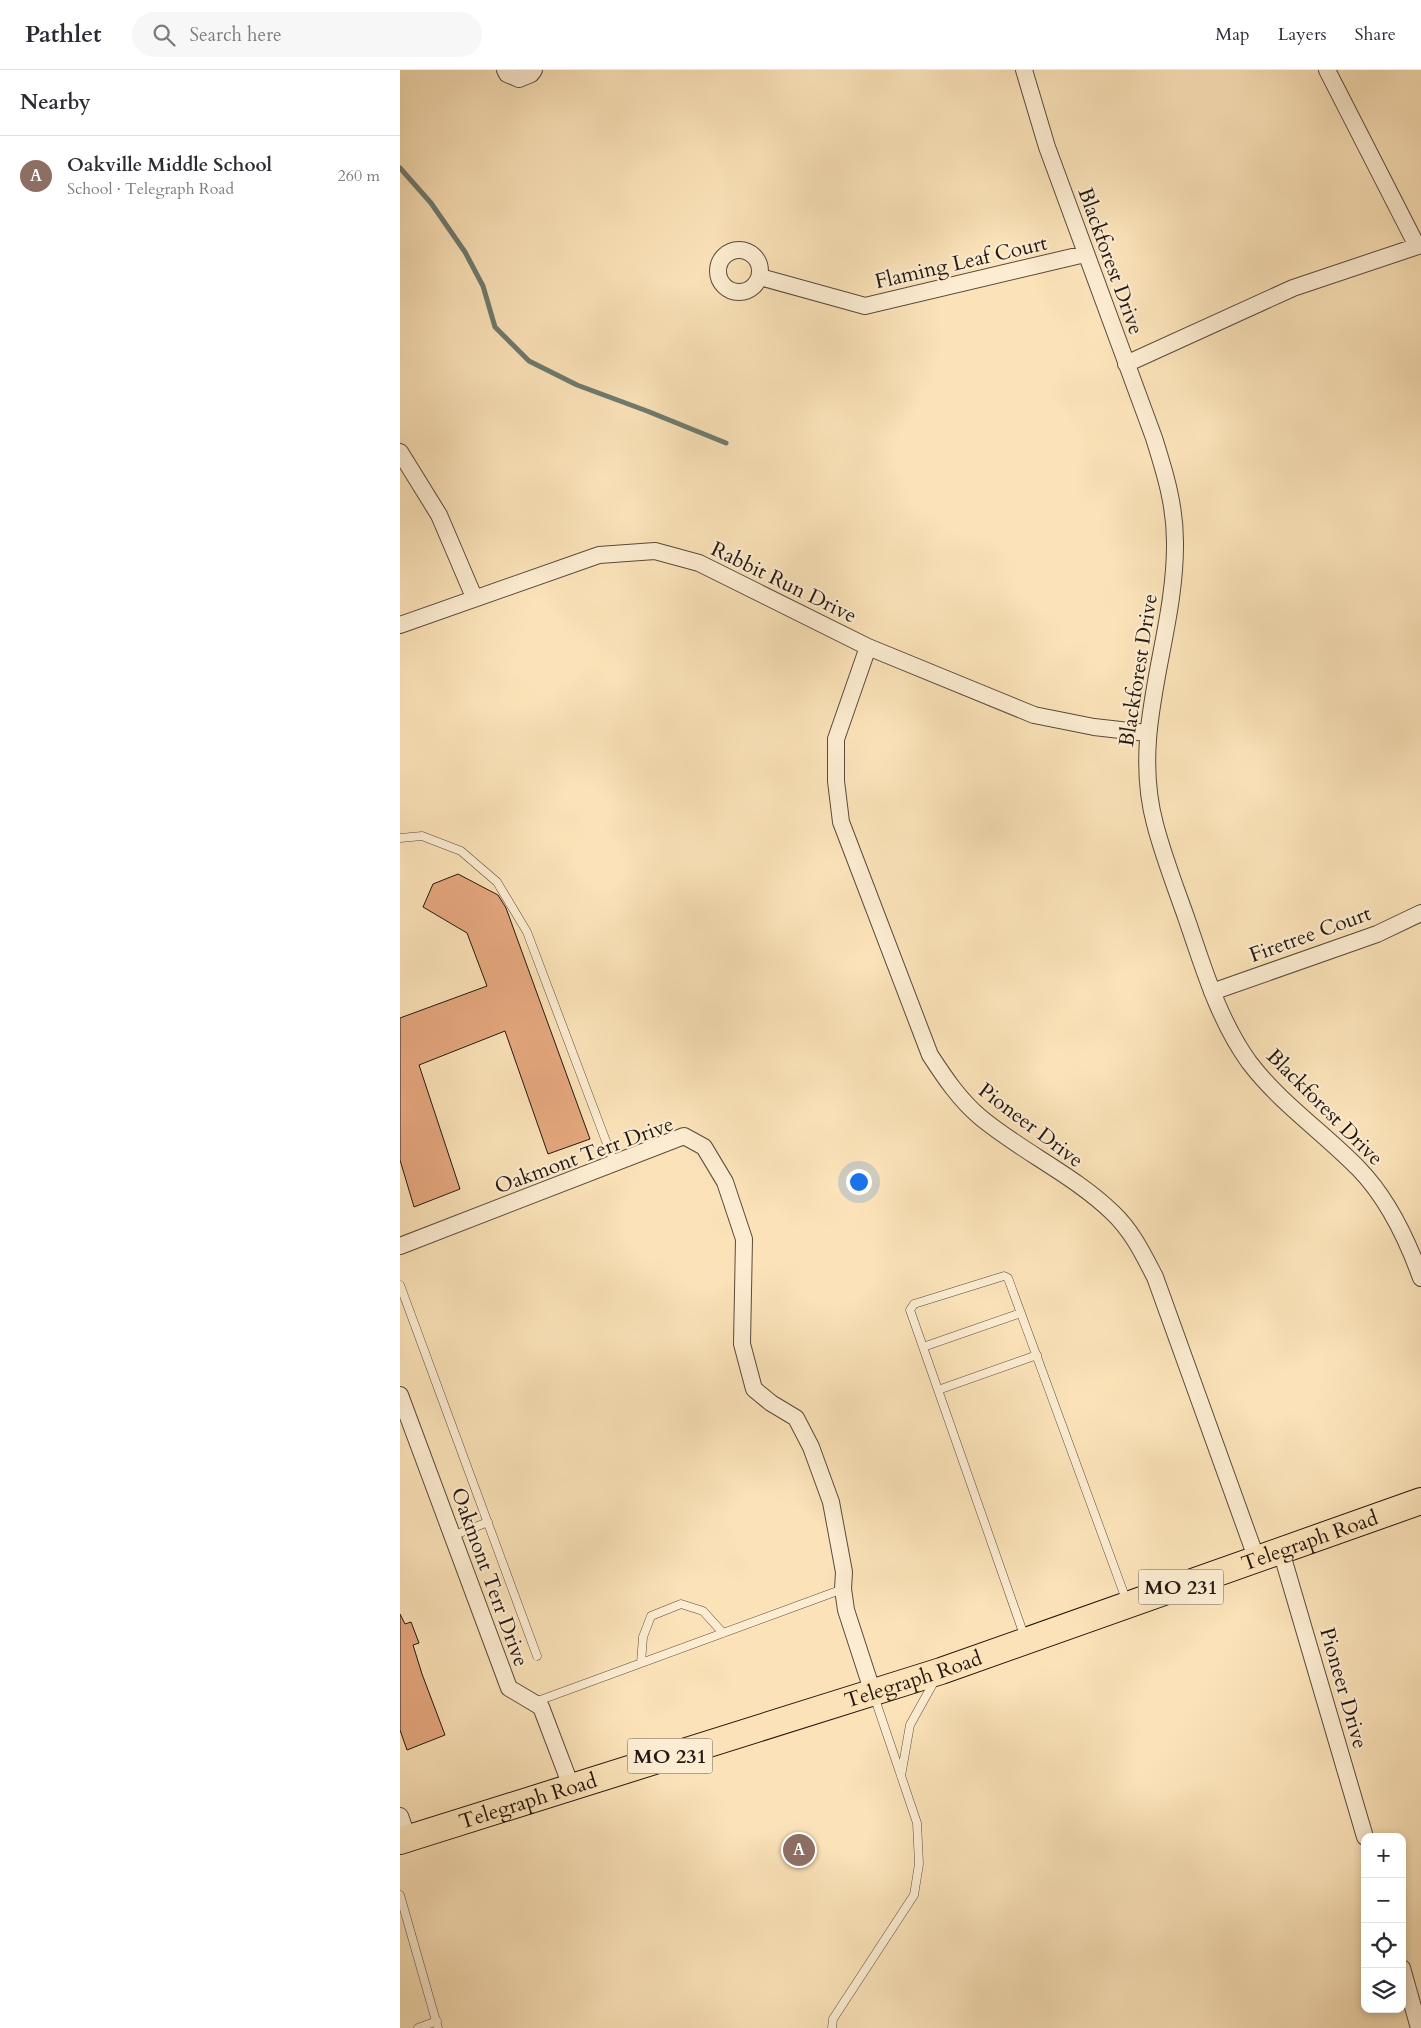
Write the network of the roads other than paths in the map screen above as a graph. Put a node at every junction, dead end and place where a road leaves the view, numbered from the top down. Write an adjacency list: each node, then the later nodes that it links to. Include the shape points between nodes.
1 (505, 70): 2 (street, via 519,79)
2 (534, 70)
3 (1024, 70): 6 (street, Blackforest Drive, via 1040,128)
4 (1327, 70): 5 (street)
5 (1419, 246): 8 (street, via 1293,288)
6 (1085, 254): 7 (street, Flaming Leaf Court, via 865,306); 8 (street, Blackforest Drive)
7 (760, 277)
8 (1126, 364): 13 (street, Blackforest Drive, via 1167,479 1174,513 1172,583)
9 (400, 452): 10 (street, via 439,515)
10 (474, 597): 11 (street, Rabbit Run Drive); 12 (street, Rabbit Run Drive, via 599,555 654,551 699,564)
11 (400, 625)
12 (868, 647): 13 (street, Rabbit Run Drive, via 1034,715 1094,728); 30 (street, Pioneer Drive, via 836,739 836,781 841,822 930,1055 951,1088 980,1117 1113,1213 1135,1240 1155,1277)
13 (1147, 733): 16 (street, Blackforest Drive, via 1145,763 1155,824)
14 (400, 838): 17 (lane, via 422,836 461,851 497,882 527,932)
15 (1421, 913): 16 (street, Firetree Court, via 1377,934)
16 (1212, 992): 19 (street, Blackforest Drive, via 1248,1060 1270,1087 1360,1170 1384,1201 1404,1236)
17 (614, 1164): 18 (street, Oakmont Terr Drive); 31 (street, Oakmont Terr Drive, via 684,1136 704,1147 725,1182 744,1239 742,1344 754,1389 796,1418 811,1447 831,1502 844,1572)
18 (400, 1246)
19 (1421, 1278)
20 (400, 1285): 27 (lane)
21 (1021, 1313): 22 (lane); 22 (lane, via 1010,1280 1004,1276 914,1304 910,1310); 23 (lane)
22 (923, 1347): 24 (lane)
23 (1037, 1355): 24 (lane); 32 (lane)
24 (938, 1390): 34 (lane)
25 (400, 1395): 28 (street, Oakmont Terr Drive)
26 (1421, 1501): 29 (main road, Telegraph Road / MO 231)
27 (488, 1522): 28 (lane); 35 (lane)
28 (452, 1536): 39 (street, Oakmont Terr Drive, via 509,1688)
29 (1281, 1551): 30 (main road, Telegraph Road / MO 231); 43 (street, Pioneer Drive)
30 (1257, 1560): 32 (main road, Telegraph Road / MO 231)
31 (843, 1589): 33 (lane); 38 (street, Oakmont Terr Drive, via 846,1610)
32 (1128, 1606): 34 (main road, Telegraph Road / MO 231)
33 (723, 1633): 36 (lane); 36 (lane, via 703,1611 681,1604 651,1616 643,1637)
34 (1026, 1641): 37 (main road, Telegraph Road / MO 231)
35 (537, 1656)
36 (641, 1663): 39 (lane)
37 (941, 1671): 38 (main road, Telegraph Road / MO 231); 40 (lane, via 910,1725)
38 (873, 1693): 40 (lane); 41 (main road, Telegraph Road / MO 231)
39 (533, 1702): 41 (street, Oakmont Terr Drive, via 541,1707)
40 (901, 1778): 48 (lane, via 916,1824 919,1864 914,1895 833,2019)
41 (571, 1786): 42 (main road, Telegraph Road / MO 231)
42 (403, 1832)
43 (1364, 1833)
44 (400, 1895): 46 (lane)
45 (1406, 1982): 49 (street)
46 (438, 2025): 47 (lane)
47 (418, 2028)
48 (832, 2028)
49 (1419, 2028)

